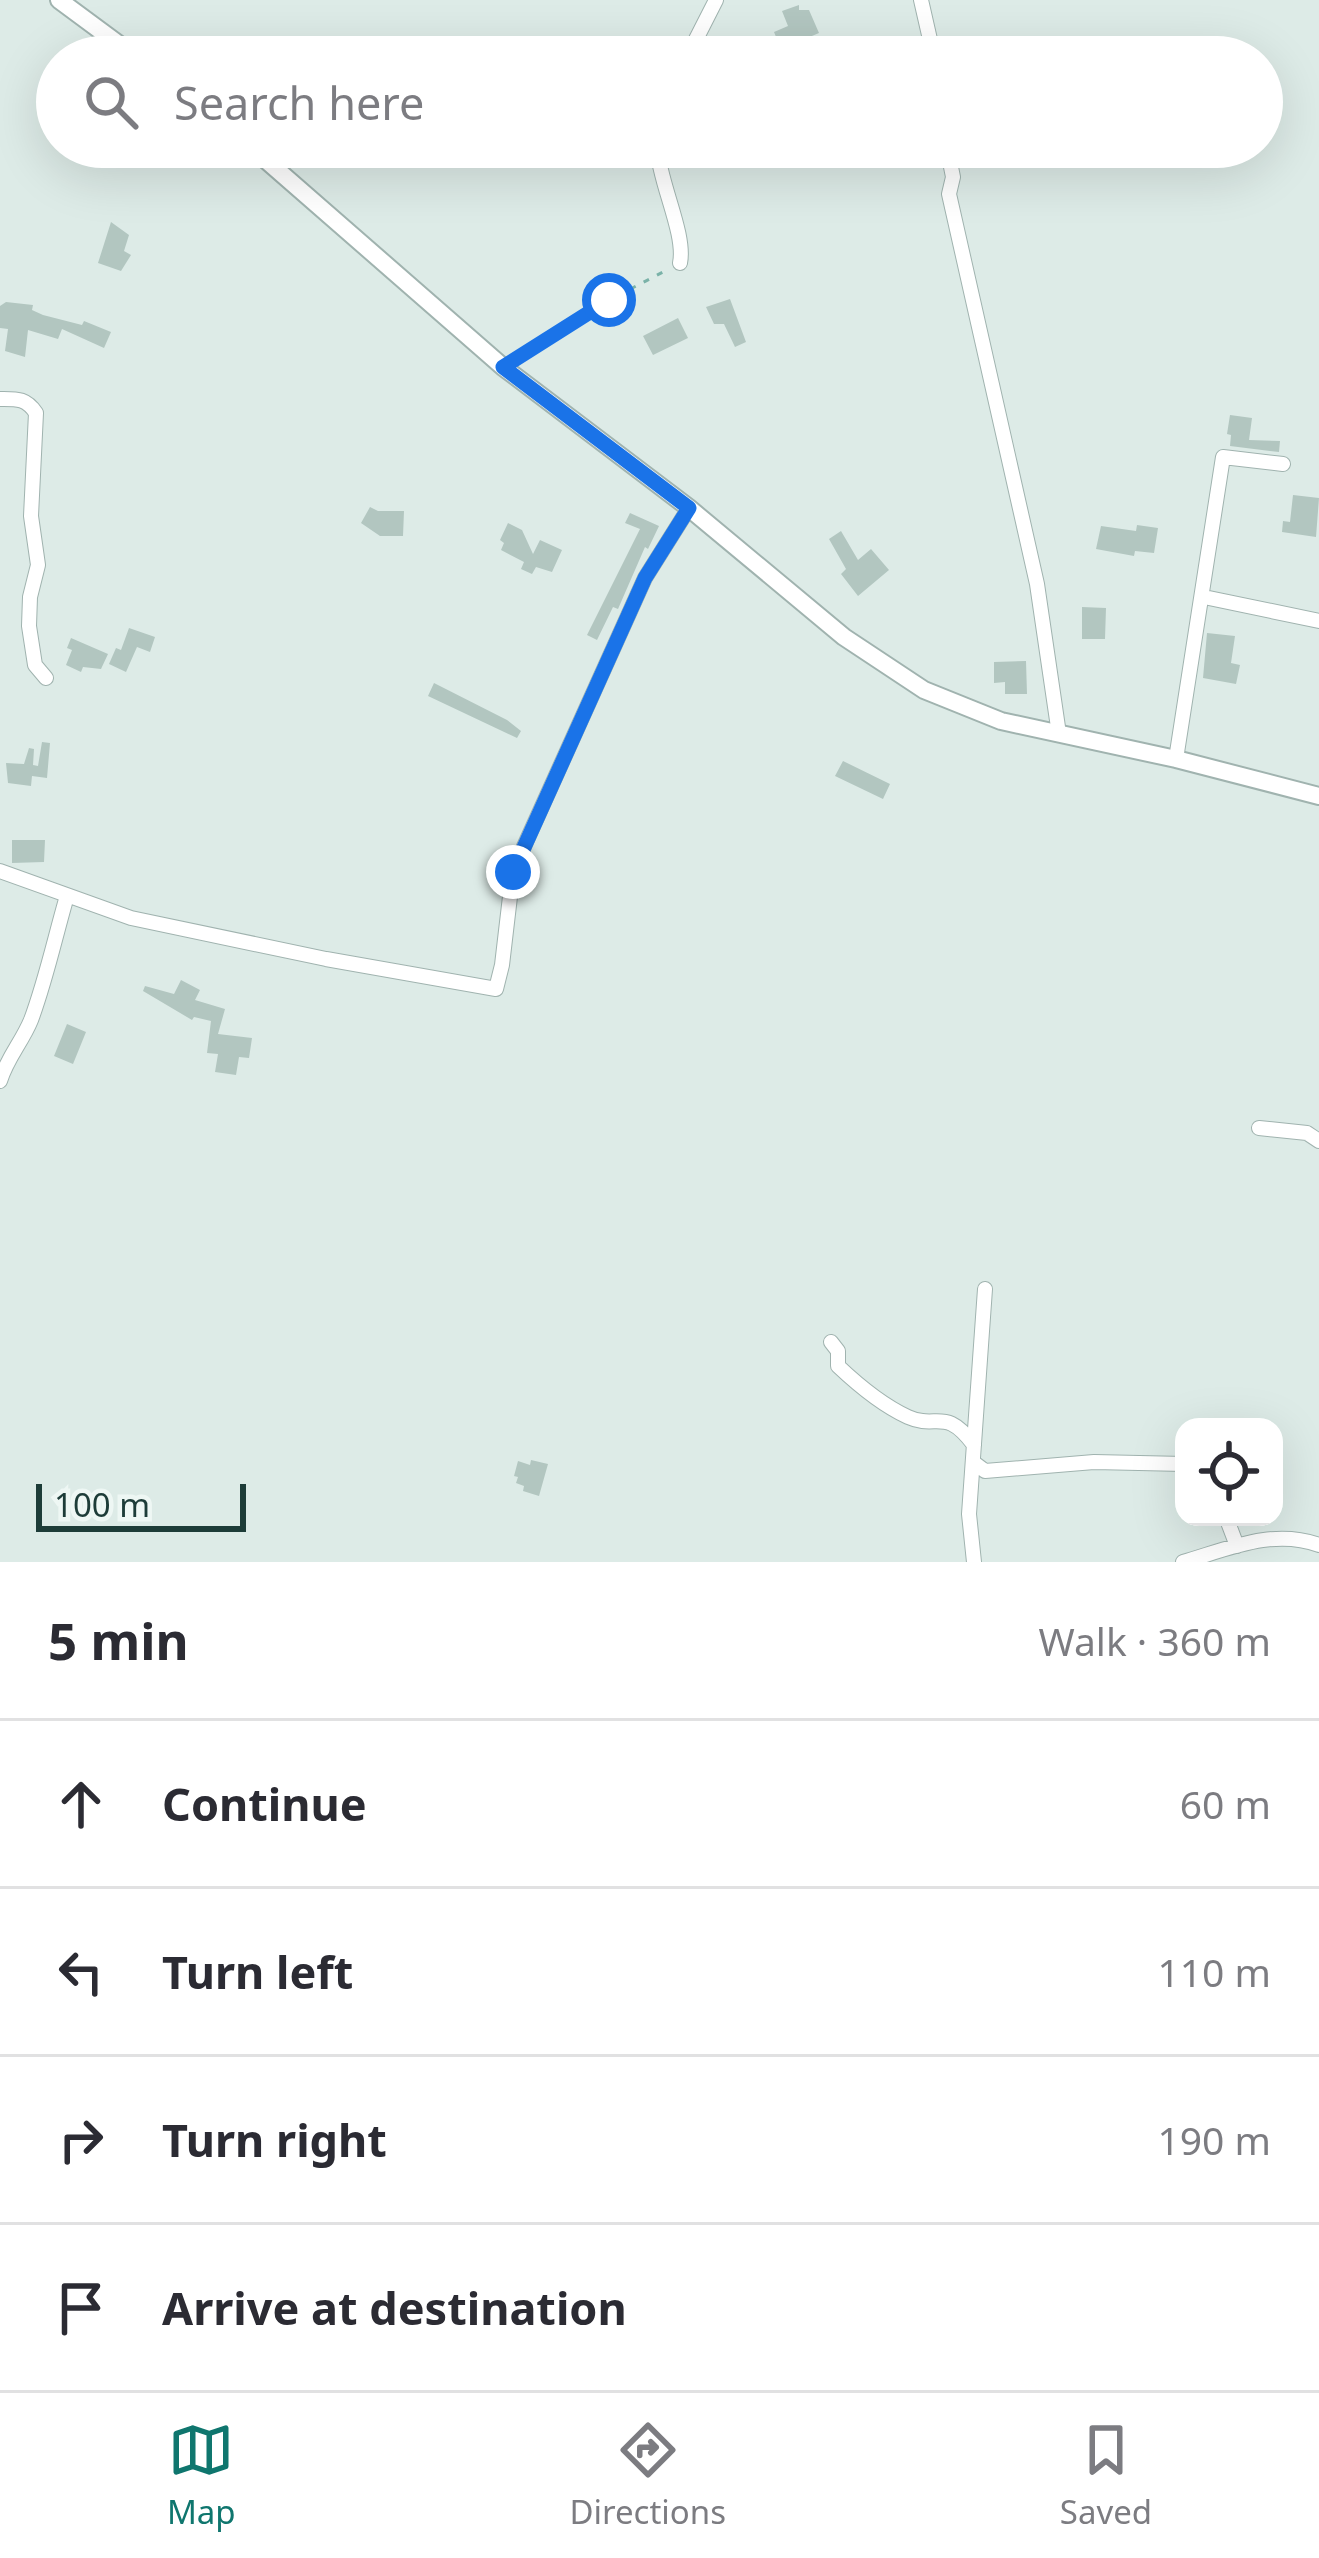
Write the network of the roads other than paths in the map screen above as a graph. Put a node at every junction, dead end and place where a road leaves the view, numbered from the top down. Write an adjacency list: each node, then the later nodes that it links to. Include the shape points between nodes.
1 (59, 0): 4 (street)
2 (716, 0): 5 (street)
3 (921, 0): 6 (street)
4 (108, 36)
5 (698, 36)
6 (929, 36)
7 (275, 168): 13 (street, via 503,367)
8 (661, 168): 10 (street)
9 (951, 168): 17 (street, via 949,194 1037,584)
10 (680, 263)
11 (0, 399): 16 (street, via 29,402 36,413 31,516 38,565 29,626 35,665)
12 (1282, 464): 14 (street, via 1223,457)
13 (689, 508): 17 (street, via 844,637 924,690); 21 (street, via 645,578 513,872 496,989 131,918)
14 (1204, 597): 15 (street); 18 (street)
15 (1319, 621)
16 (46, 678)
17 (1058, 734): 18 (street)
18 (1176, 759): 19 (street)
19 (1319, 796)
20 (0, 871): 21 (street)
21 (67, 896): 22 (street, via 32,1016)
22 (0, 1081)
23 (1259, 1128): 24 (street)
24 (1319, 1141)
25 (985, 1289): 27 (street)
26 (831, 1342): 27 (street, via 838,1366 864,1390 904,1416 942,1418)
27 (974, 1445): 28 (street)
28 (973, 1462): 29 (street, via 985,1471); 33 (street)
29 (1175, 1464)
30 (1229, 1526): 32 (street)
31 (1319, 1545): 32 (street, via 1269,1537)
32 (1237, 1546): 34 (street)
33 (974, 1562)
34 (1183, 1562)

